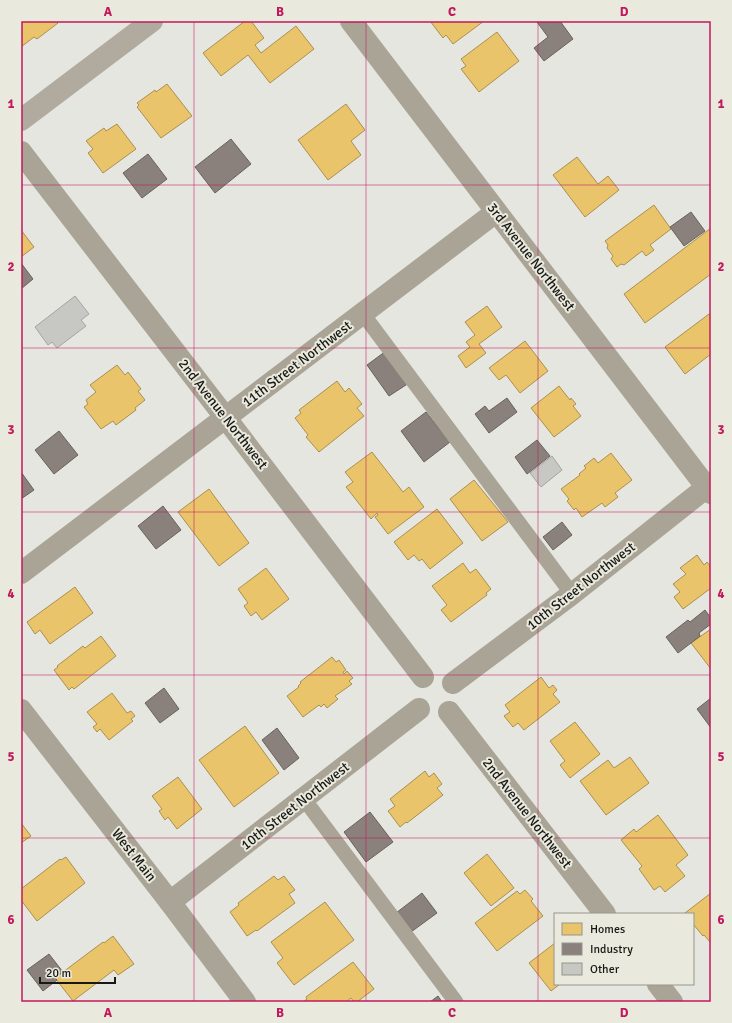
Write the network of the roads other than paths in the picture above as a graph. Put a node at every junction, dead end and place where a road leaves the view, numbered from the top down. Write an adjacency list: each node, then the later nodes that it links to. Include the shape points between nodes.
1 (152, 21): 3 (street)
2 (351, 21): 5 (street, 3rd Avenue Northwest)
3 (21, 120)
4 (21, 152): 7 (street, 2nd Avenue Northwest)
5 (496, 212): 6 (street, 11th Street Northwest); 8 (street, 3rd Avenue Northwest)
6 (363, 314): 7 (street, 11th Street Northwest); 10 (lane)
7 (225, 417): 9 (street, 11th Street Northwest); 11 (street, 2nd Avenue Northwest)
8 (709, 490): 10 (street, 10th Street Northwest)
9 (21, 573)
10 (572, 594): 12 (street, 10th Street Northwest)
11 (423, 677): 12 (street, via 437,673 446,676); 13 (street, via 414,692)
12 (453, 683): 15 (street, via 457,691 457,700)
13 (419, 709): 15 (street, via 434,717); 16 (street, 10th Street Northwest)
14 (21, 710): 17 (street, West Main)
15 (449, 712): 18 (street, 2nd Avenue Northwest)
16 (304, 799): 17 (street, 10th Street Northwest); 21 (lane)
17 (170, 902): 20 (street, West Main)
18 (604, 913)
19 (659, 985): 22 (street)
20 (245, 1002)
21 (456, 1002)
22 (672, 1002)

